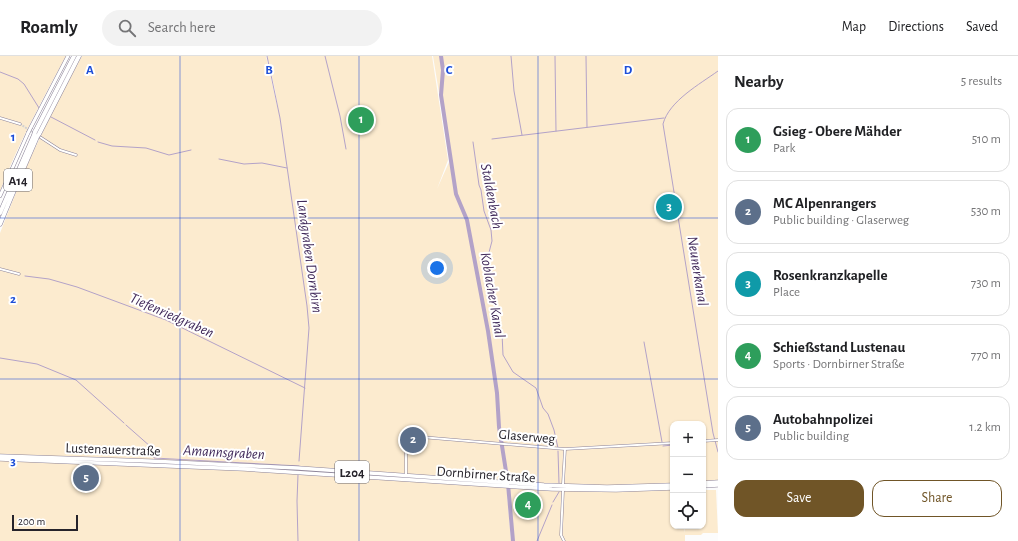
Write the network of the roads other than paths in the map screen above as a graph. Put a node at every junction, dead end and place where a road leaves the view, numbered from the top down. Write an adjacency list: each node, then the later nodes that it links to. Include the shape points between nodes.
1 (68, 56): 8 (main road, bridge, via 28,133)
2 (74, 56): 6 (highway, A14)
3 (79, 56): 6 (highway, A14)
4 (0, 118): 5 (street)
5 (20, 124)
6 (37, 135): 7 (street, via 60,150); 9 (highway, A14); 10 (highway, A14)
7 (76, 155)
8 (0, 196)
9 (0, 213)
10 (0, 224)
11 (0, 269): 12 (street)
12 (19, 274)
13 (717, 440): 14 (street)
14 (706, 441)
15 (670, 443): 16 (street, Glaserweg)
16 (564, 450): 20 (street, Glaserweg, via 406,436); 23 (street)
17 (0, 456): 19 (main road, Lustenauerstraße / L204)
18 (0, 459): 19 (main road, Lustenauerstraße / L204)
19 (298, 470): 20 (main road, Dornbirner Straße / L204)
20 (406, 478): 24 (main road, Dornbirner Straße / L204)
21 (718, 482): 22 (main road)
22 (706, 483)
23 (563, 484)
24 (513, 485): 25 (main road, Dornbirner Straße / L204); 28 (main road, Dornbirner Straße / L204, via 598,490)
25 (670, 485)
26 (718, 485): 27 (main road)
27 (706, 486)
28 (670, 488)
29 (562, 491): 30 (street, via 561,535)
30 (564, 541)

